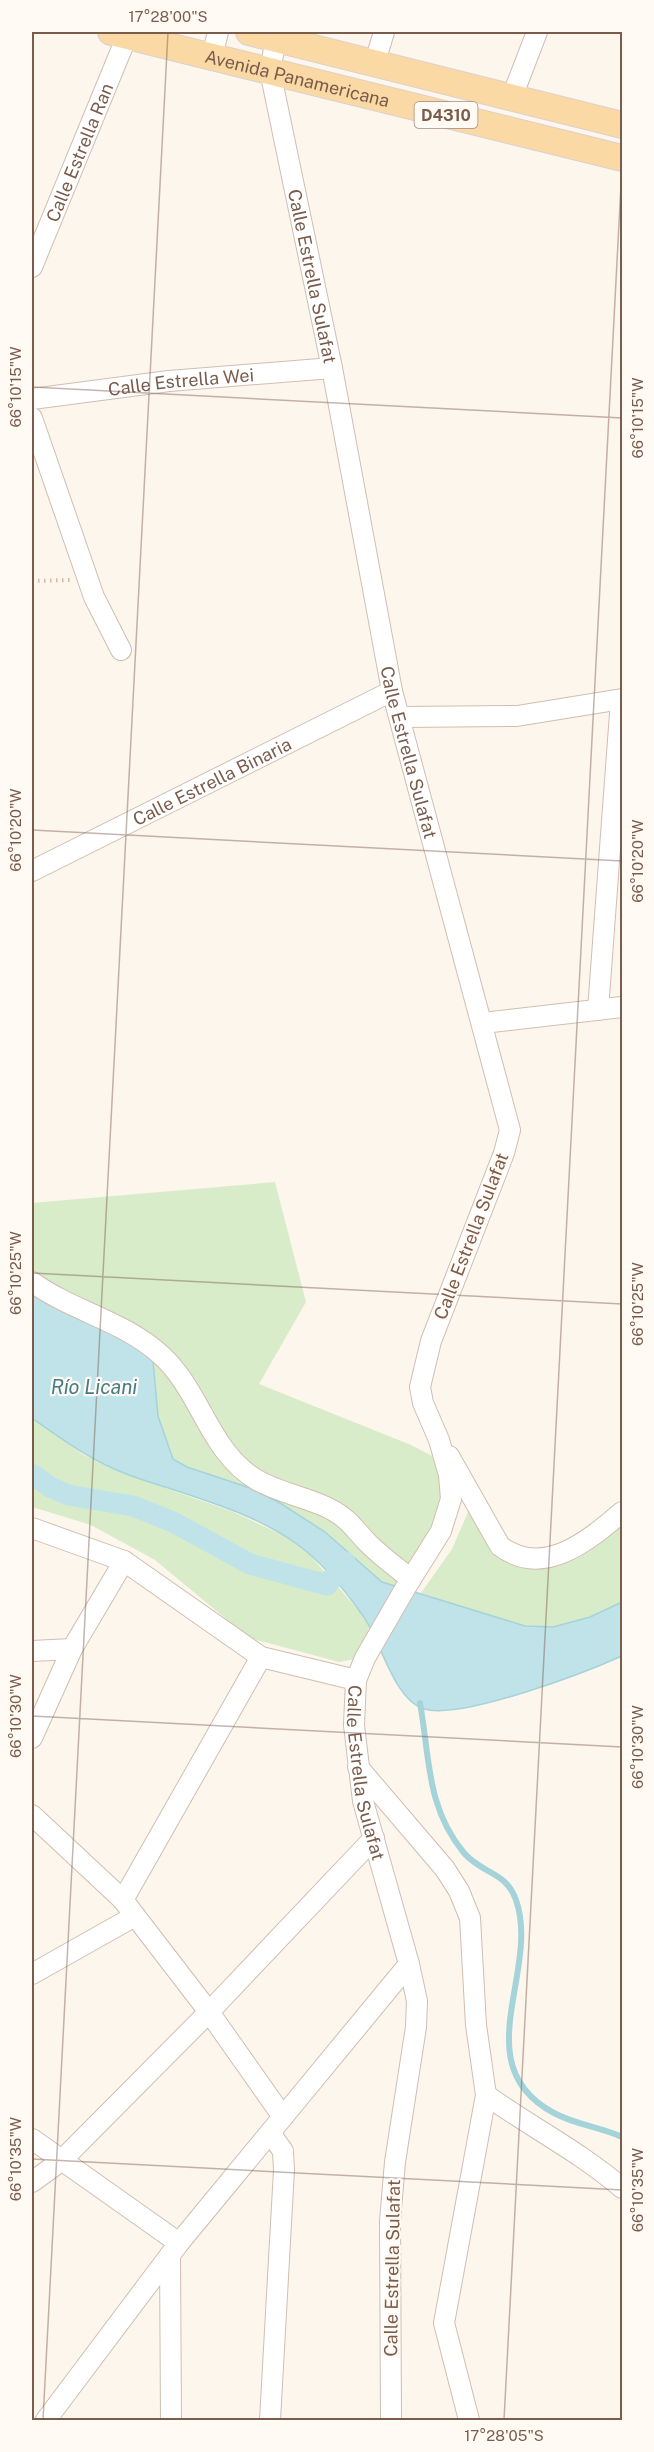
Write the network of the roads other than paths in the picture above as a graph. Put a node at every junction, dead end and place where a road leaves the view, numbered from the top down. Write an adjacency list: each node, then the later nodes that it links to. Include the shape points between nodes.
1 (218, 32): 7 (street)
2 (249, 32): 6 (main road, Avenida Panamericana / D4310)
3 (384, 32): 8 (street)
4 (537, 32): 10 (street)
5 (119, 34): 7 (main road, Avenida Panamericana / D4310); 13 (street, Calle Estrella Ran)
6 (276, 38): 8 (main road, Avenida Panamericana / D4310); 9 (street, Calle Estrella Sulafat)
7 (212, 57): 9 (main road, Avenida Panamericana / D4310)
8 (375, 63): 10 (main road, Avenida Panamericana / D4310)
9 (270, 71): 12 (main road, Avenida Panamericana / D4310); 14 (street, Calle Estrella Sulafat)
10 (512, 97): 11 (main road, Avenida Panamericana / D4310)
11 (622, 125)
12 (622, 158)
13 (32, 267)
14 (332, 368): 15 (street, Calle Estrella Wei, via 169,381); 18 (street, Calle Estrella Sulafat)
15 (32, 399)
16 (32, 417): 17 (street, via 88,579)
17 (120, 650)
18 (392, 691): 20 (street, Calle Estrella Sulafat); 21 (street, Calle Estrella Binaria)
19 (622, 699): 20 (street, via 517,716); 23 (street)
20 (400, 717): 24 (street, Calle Estrella Sulafat)
21 (32, 871)
22 (622, 1007): 23 (street)
23 (598, 1010): 24 (street)
24 (483, 1023): 26 (street, Calle Estrella Sulafat, via 510,1130 423,1370 423,1403)
25 (32, 1282): 30 (street, via 54,1298 125,1330 162,1355 191,1392 216,1439 233,1461 256,1480 344,1517)
26 (439, 1440): 27 (street, via 500,1545 512,1554 531,1559 557,1555 586,1543); 30 (street, Calle Estrella Sulafat, via 451,1498 441,1531)
27 (622, 1512)
28 (32, 1528): 29 (street)
29 (124, 1561): 31 (street); 33 (street)
30 (408, 1583): 34 (street, Calle Estrella Sulafat)
31 (72, 1649): 32 (street); 35 (street)
32 (32, 1651)
33 (261, 1657): 34 (street); 39 (street)
34 (356, 1680): 36 (street, Calle Estrella Sulafat)
35 (32, 1738)
36 (356, 1765): 38 (street, Calle Estrella Sulafat); 43 (street, via 445,1869 470,1918 475,2014)
37 (32, 1815): 39 (street)
38 (374, 1838): 40 (street, Calle Estrella Sulafat); 42 (street)
39 (129, 1908): 41 (street); 42 (street)
40 (409, 1965): 44 (street); 54 (street, Calle Estrella Sulafat, via 417,2001 416,2027 390,2221)
41 (32, 1974)
42 (209, 2012): 44 (street); 47 (street)
43 (486, 2095): 49 (street, via 562,2142); 55 (street, via 444,2323)
44 (283, 2117): 45 (street)
45 (270, 2133): 50 (street); 53 (street, via 283,2151 284,2170)
46 (32, 2139): 47 (street)
47 (61, 2161): 48 (street); 50 (street)
48 (32, 2182)
49 (622, 2188)
50 (175, 2249): 51 (street); 52 (street)
51 (46, 2421)
52 (171, 2421)
53 (270, 2421)
54 (391, 2421)
55 (469, 2421)

